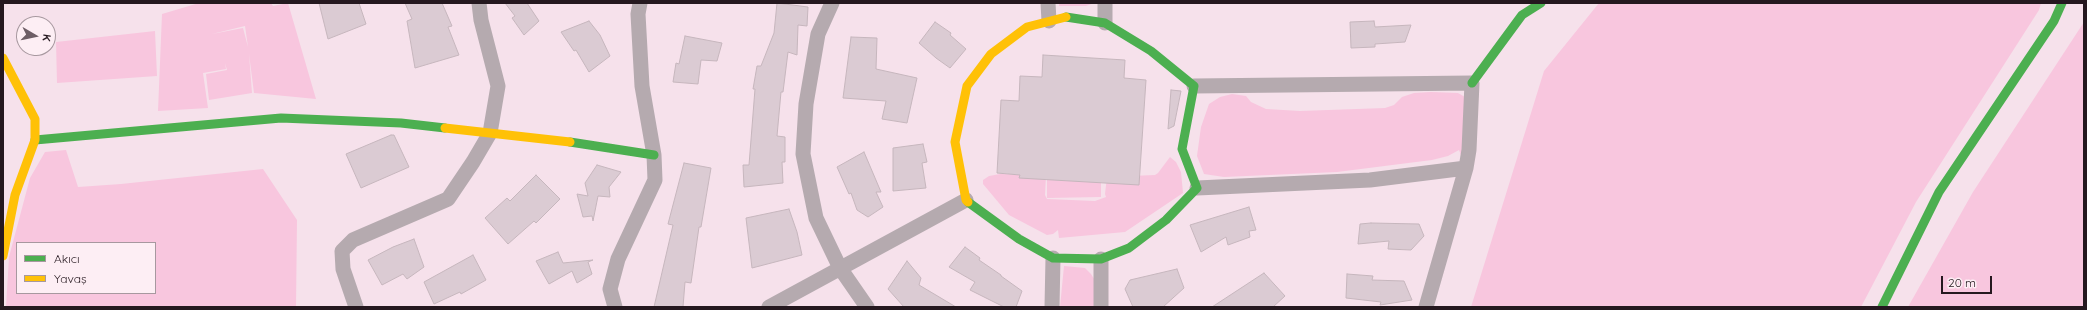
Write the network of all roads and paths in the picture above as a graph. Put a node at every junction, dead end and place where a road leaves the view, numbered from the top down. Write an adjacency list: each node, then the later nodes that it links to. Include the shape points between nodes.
1 (479, 3): 13 (street, via 498,86)
2 (640, 3): 15 (street, via 638,14 642,86)
3 (832, 3): 22 (street, via 818,34 806,104 804,154 816,218)
4 (1048, 3): 8 (street)
5 (1105, 3): 9 (street)
6 (1541, 3): 11 (street, via 1522,15)
7 (2062, 3): 30 (street, via 2054,21 1939,192)
8 (1049, 21): 9 (street, via 1066,17); 18 (street, via 1027,27 991,54 967,86 955,142)
9 (1105, 23): 12 (street, via 1151,51)
10 (3, 58): 14 (street, via 35,119)
11 (1472, 83): 12 (street); 16 (street)
12 (1194, 86): 17 (street, via 1182,149)
13 (490, 133): 14 (street, via 401,123 281,118); 15 (street); 23 (street, via 448,199 353,240 342,252 343,269)
14 (35, 140): 19 (street, via 15,195)
15 (654, 156): 24 (street, via 655,180 618,259 610,289)
16 (1466, 168): 17 (street, via 1370,180); 29 (street)
17 (1197, 188): 21 (street, via 1166,220 1129,248)
18 (966, 200): 20 (street, via 1019,239); 22 (street)
19 (3, 256)
20 (1053, 258): 21 (street); 27 (street)
21 (1101, 259): 28 (street)
22 (840, 268): 25 (street); 26 (street)
23 (356, 307)
24 (615, 307)
25 (769, 307)
26 (867, 307)
27 (1052, 307)
28 (1101, 307)
29 (1426, 307)
30 (1882, 307)

